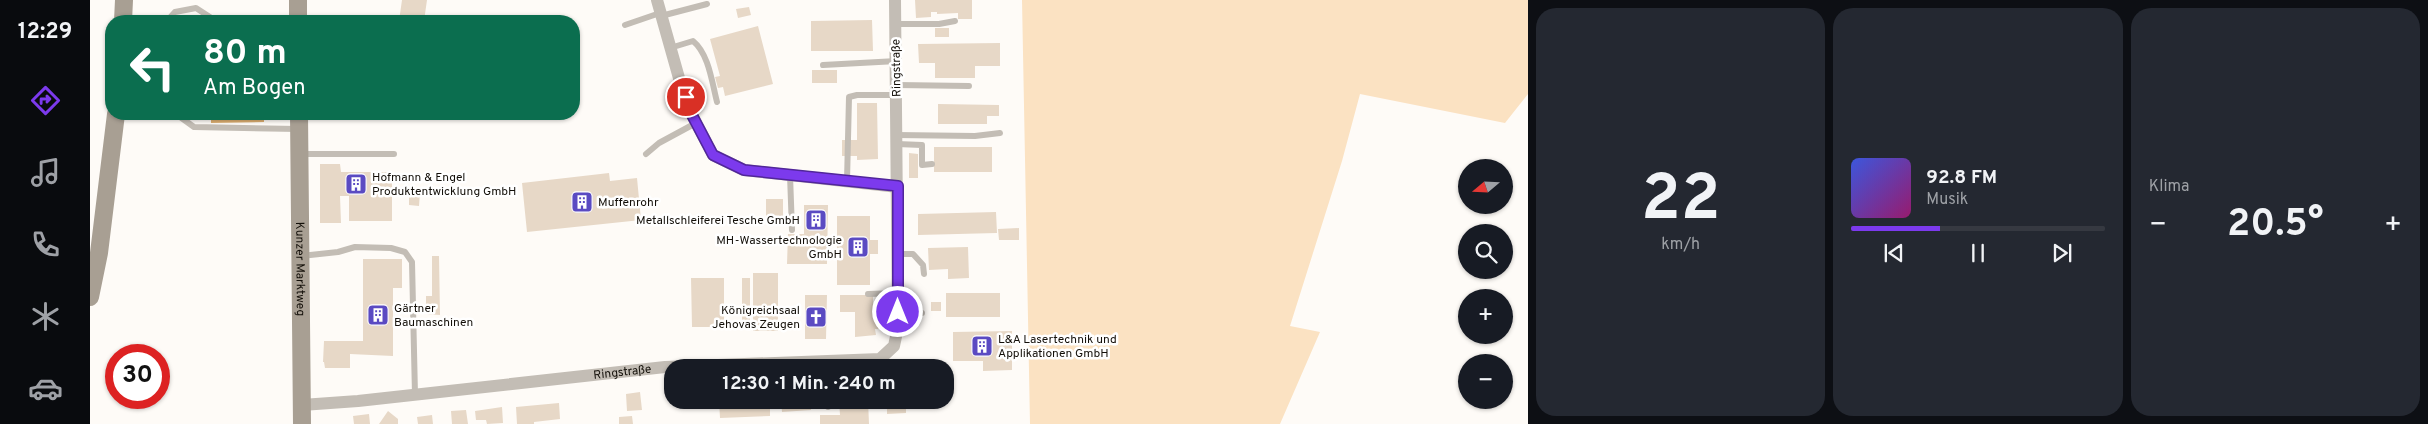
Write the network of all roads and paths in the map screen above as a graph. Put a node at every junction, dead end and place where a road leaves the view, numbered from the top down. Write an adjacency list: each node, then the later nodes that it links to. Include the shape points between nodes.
1 (124, 0): 6 (street)
2 (298, 0): 9 (street)
3 (657, 0): 10 (street)
4 (895, 0): 12 (street, Ringstraße)
5 (707, 4): 10 (lane)
6 (123, 15)
7 (172, 15): 8 (lane, via 196,8)
8 (207, 15)
9 (298, 15)
10 (661, 15): 13 (lane); 14 (street)
11 (955, 21): 12 (lane)
12 (895, 24): 15 (street, Ringstraße)
13 (625, 25)
14 (670, 48): 19 (lane, via 693,41 698,45 708,68); 23 (street)
15 (896, 61): 16 (lane); 18 (street, Ringstraße)
16 (823, 65)
17 (969, 86): 18 (lane)
18 (897, 90): 25 (street, Ringstraße); 31 (lane, via 849,97)
19 (716, 102)
20 (115, 120): 39 (street, via 99,253)
21 (184, 120): 22 (lane, via 194,127)
22 (299, 121): 26 (street, Kunzer Marktweg)
23 (696, 123): 28 (lane); 30 (street, via 713,155 744,170)
24 (1000, 133): 25 (lane)
25 (896, 140): 29 (lane, via 922,144 922,165); 32 (street, Ringstraße)
26 (299, 154): 27 (lane); 35 (street, Kunzer Marktweg)
27 (394, 154)
28 (646, 154)
29 (932, 164)
30 (790, 175): 31 (street); 33 (lane)
31 (847, 181): 32 (street)
32 (898, 186): 34 (street, Ringstraße)
33 (792, 230)
34 (898, 254): 36 (lane, via 913,254 923,265); 37 (street, Ringstraße)
35 (300, 256): 44 (lane, via 338,252 355,246 405,252 412,262); 45 (street, Kunzer Marktweg)
36 (924, 274)
37 (898, 293): 38 (lane); 40 (street, Ringstraße)
38 (868, 294)
39 (90, 297)
40 (898, 312): 41 (lane); 42 (street, Ringstraße, via 894,346)
41 (922, 314)
42 (880, 359)
43 (664, 367): 44 (street, Ringstraße)
44 (415, 395): 45 (street, Ringstraße)
45 (302, 404): 46 (street, Kunzer Marktweg)
46 (302, 424)

